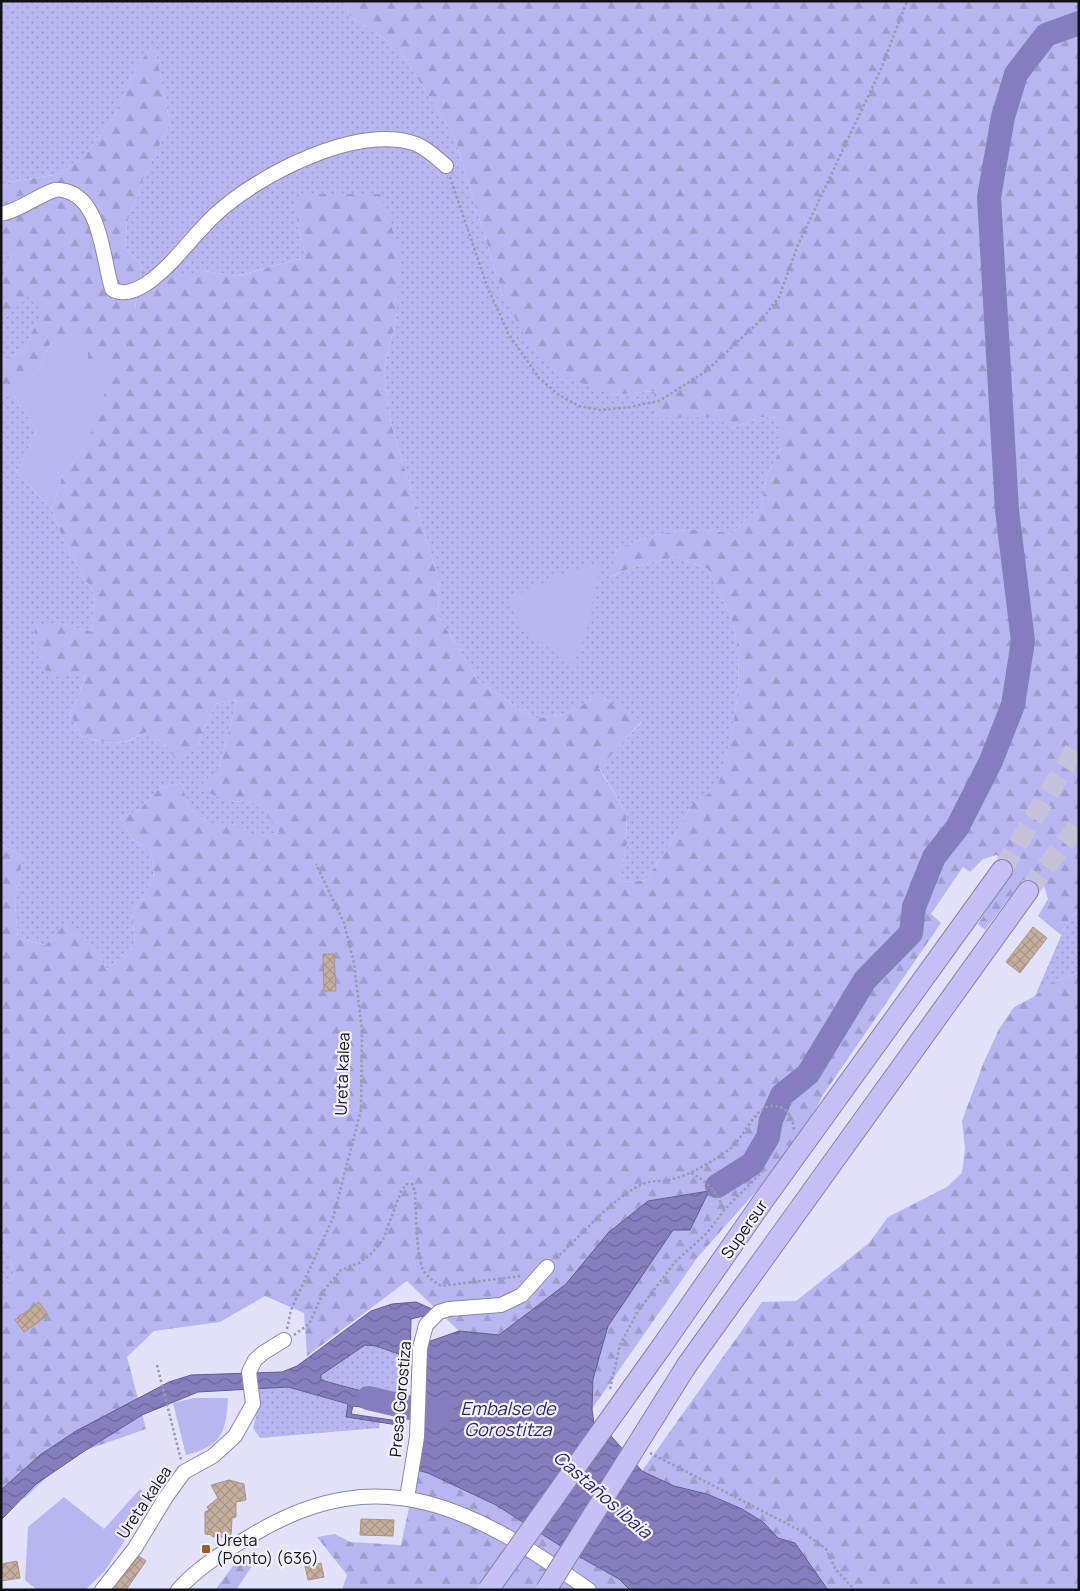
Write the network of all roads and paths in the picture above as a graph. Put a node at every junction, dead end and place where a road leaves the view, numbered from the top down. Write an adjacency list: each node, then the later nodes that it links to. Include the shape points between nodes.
1 (906, 1): 2 (path, via 881,69 798,245 779,297 763,318 705,372 659,401 600,410 572,402 539,378 508,333 487,286)
2 (446, 166): 3 (street, via 415,144 386,139 315,152 244,192 216,213 148,283 133,292 117,292 112,288 97,230 87,206 74,193 57,189)
3 (1, 214)
4 (316, 864): 12 (path, Ureta kalea, via 344,923 354,963 362,1030 361,1110 333,1218 291,1310)
5 (1002, 870): 20 (highway, Supersur, bridge)
6 (1028, 891): 21 (highway, Supersur, bridge, via 686,1365)
7 (791, 1138): 9 (path, via 794,1119 785,1109 772,1106 763,1109 731,1148)
8 (769, 1165): 10 (path)
9 (691, 1173): 10 (path, via 718,1195); 11 (path, via 644,1183 626,1193)
10 (724, 1210): 14 (path, via 707,1234 674,1262 638,1311 620,1345)
11 (547, 1267): 12 (path, via 528,1275 441,1286 423,1269 414,1191 412,1184 408,1184 401,1191 383,1240 359,1263 341,1270 325,1289 309,1324); 17 (street, Presa Gorostiza, via 522,1295 502,1305 449,1309 439,1312 426,1325 420,1348 417,1437)
12 (284, 1340): 16 (street, Ureta kalea, via 255,1360 249,1372 253,1404 234,1436 213,1456)
13 (158, 1364): 16 (path)
14 (610, 1391)
15 (648, 1452): 23 (path, via 803,1532 826,1549 836,1570)
16 (184, 1472): 18 (street, Ureta kalea, via 135,1548)
17 (407, 1498): 19 (street, via 349,1498 303,1509 222,1553); 22 (street, via 441,1506 495,1529 533,1550)
18 (102, 1590)
19 (178, 1590)
20 (488, 1590)
21 (546, 1590)
22 (589, 1590)
23 (854, 1590)

